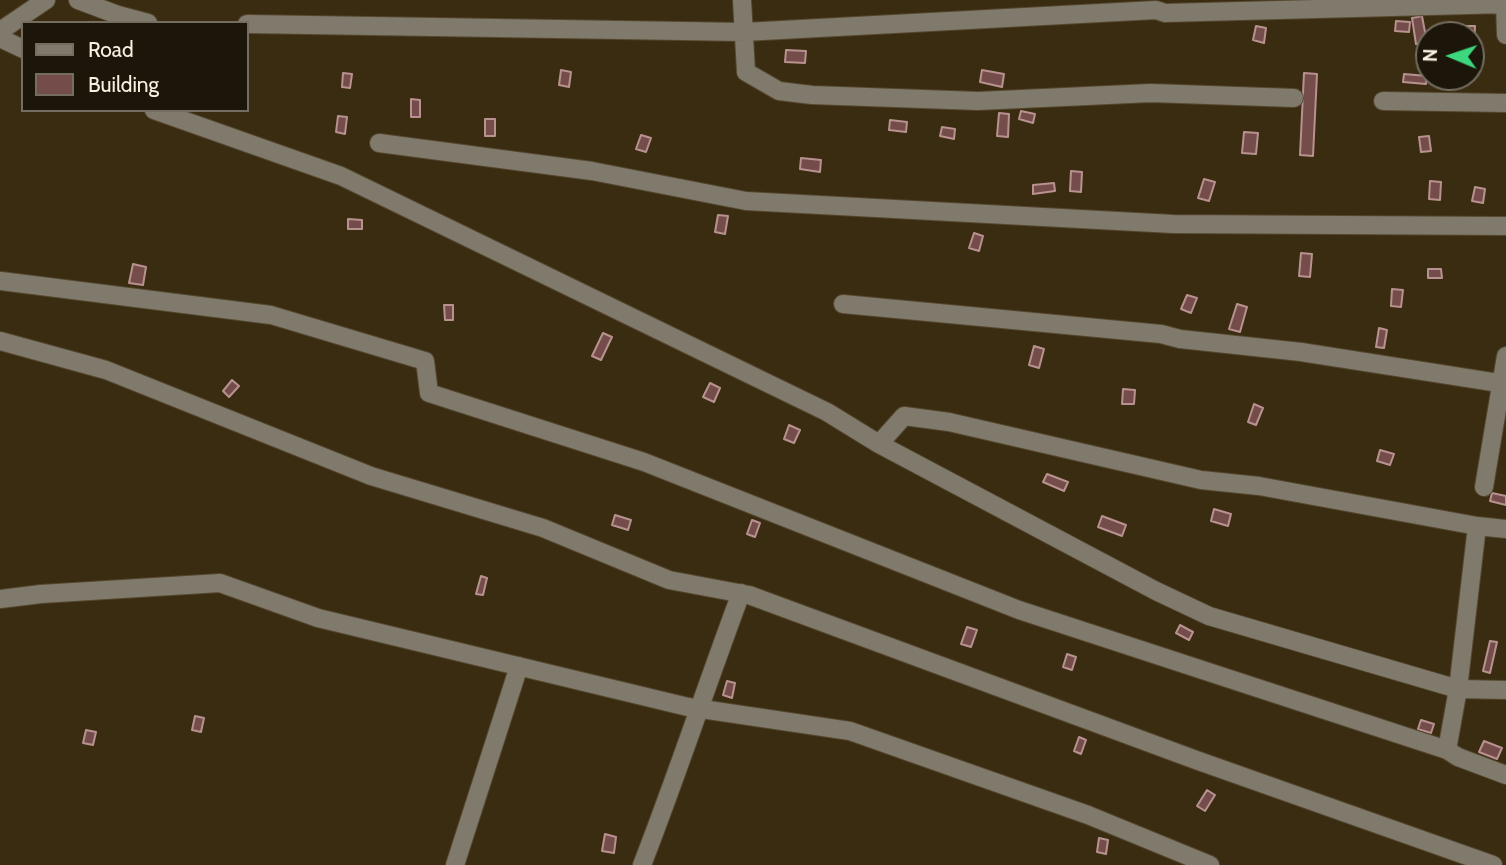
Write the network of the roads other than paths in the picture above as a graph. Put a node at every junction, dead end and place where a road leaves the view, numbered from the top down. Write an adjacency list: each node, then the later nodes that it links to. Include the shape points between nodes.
1 (46, 0): 9 (street)
2 (78, 0): 7 (street)
3 (742, 0): 10 (street)
4 (1368, 3): 5 (street); 6 (street, via 1179,13)
5 (1505, 3): 11 (street)
6 (1156, 5): 10 (street)
7 (140, 21)
8 (248, 24): 10 (street)
9 (0, 31)
10 (744, 32): 14 (street, via 746,72 779,91 811,95 978,101 1151,93)
11 (1506, 36)
12 (0, 38): 13 (street)
13 (21, 47)
14 (1294, 98)
15 (1383, 101): 16 (street)
16 (1506, 103)
17 (160, 112): 25 (street, via 341,176 827,412)
18 (379, 144): 19 (street, via 592,171 746,201 1173,224)
19 (1506, 226)
20 (1, 281): 35 (street, via 271,315 425,361 429,393 644,462 1019,610)
21 (843, 304): 24 (street, via 1161,334)
22 (0, 341): 29 (street, via 106,370 371,476 543,528 669,580)
23 (1506, 356): 24 (street)
24 (1504, 384): 26 (street)
25 (879, 444): 27 (street, via 905,416 949,422 1201,480 1259,486); 32 (street, via 1209,616)
26 (1484, 487)
27 (1477, 526): 28 (street); 32 (street)
28 (1506, 529)
29 (741, 593): 34 (street); 40 (street)
30 (0, 599): 31 (street, via 220,583 318,618)
31 (519, 666): 34 (street); 37 (street)
32 (1458, 689): 33 (street); 35 (street)
33 (1506, 691)
34 (698, 709): 38 (street); 39 (street, via 850,732 1088,815)
35 (1447, 750): 36 (street)
36 (1506, 775)
37 (455, 865)
38 (642, 865)
39 (1210, 865)
40 (1493, 865)

